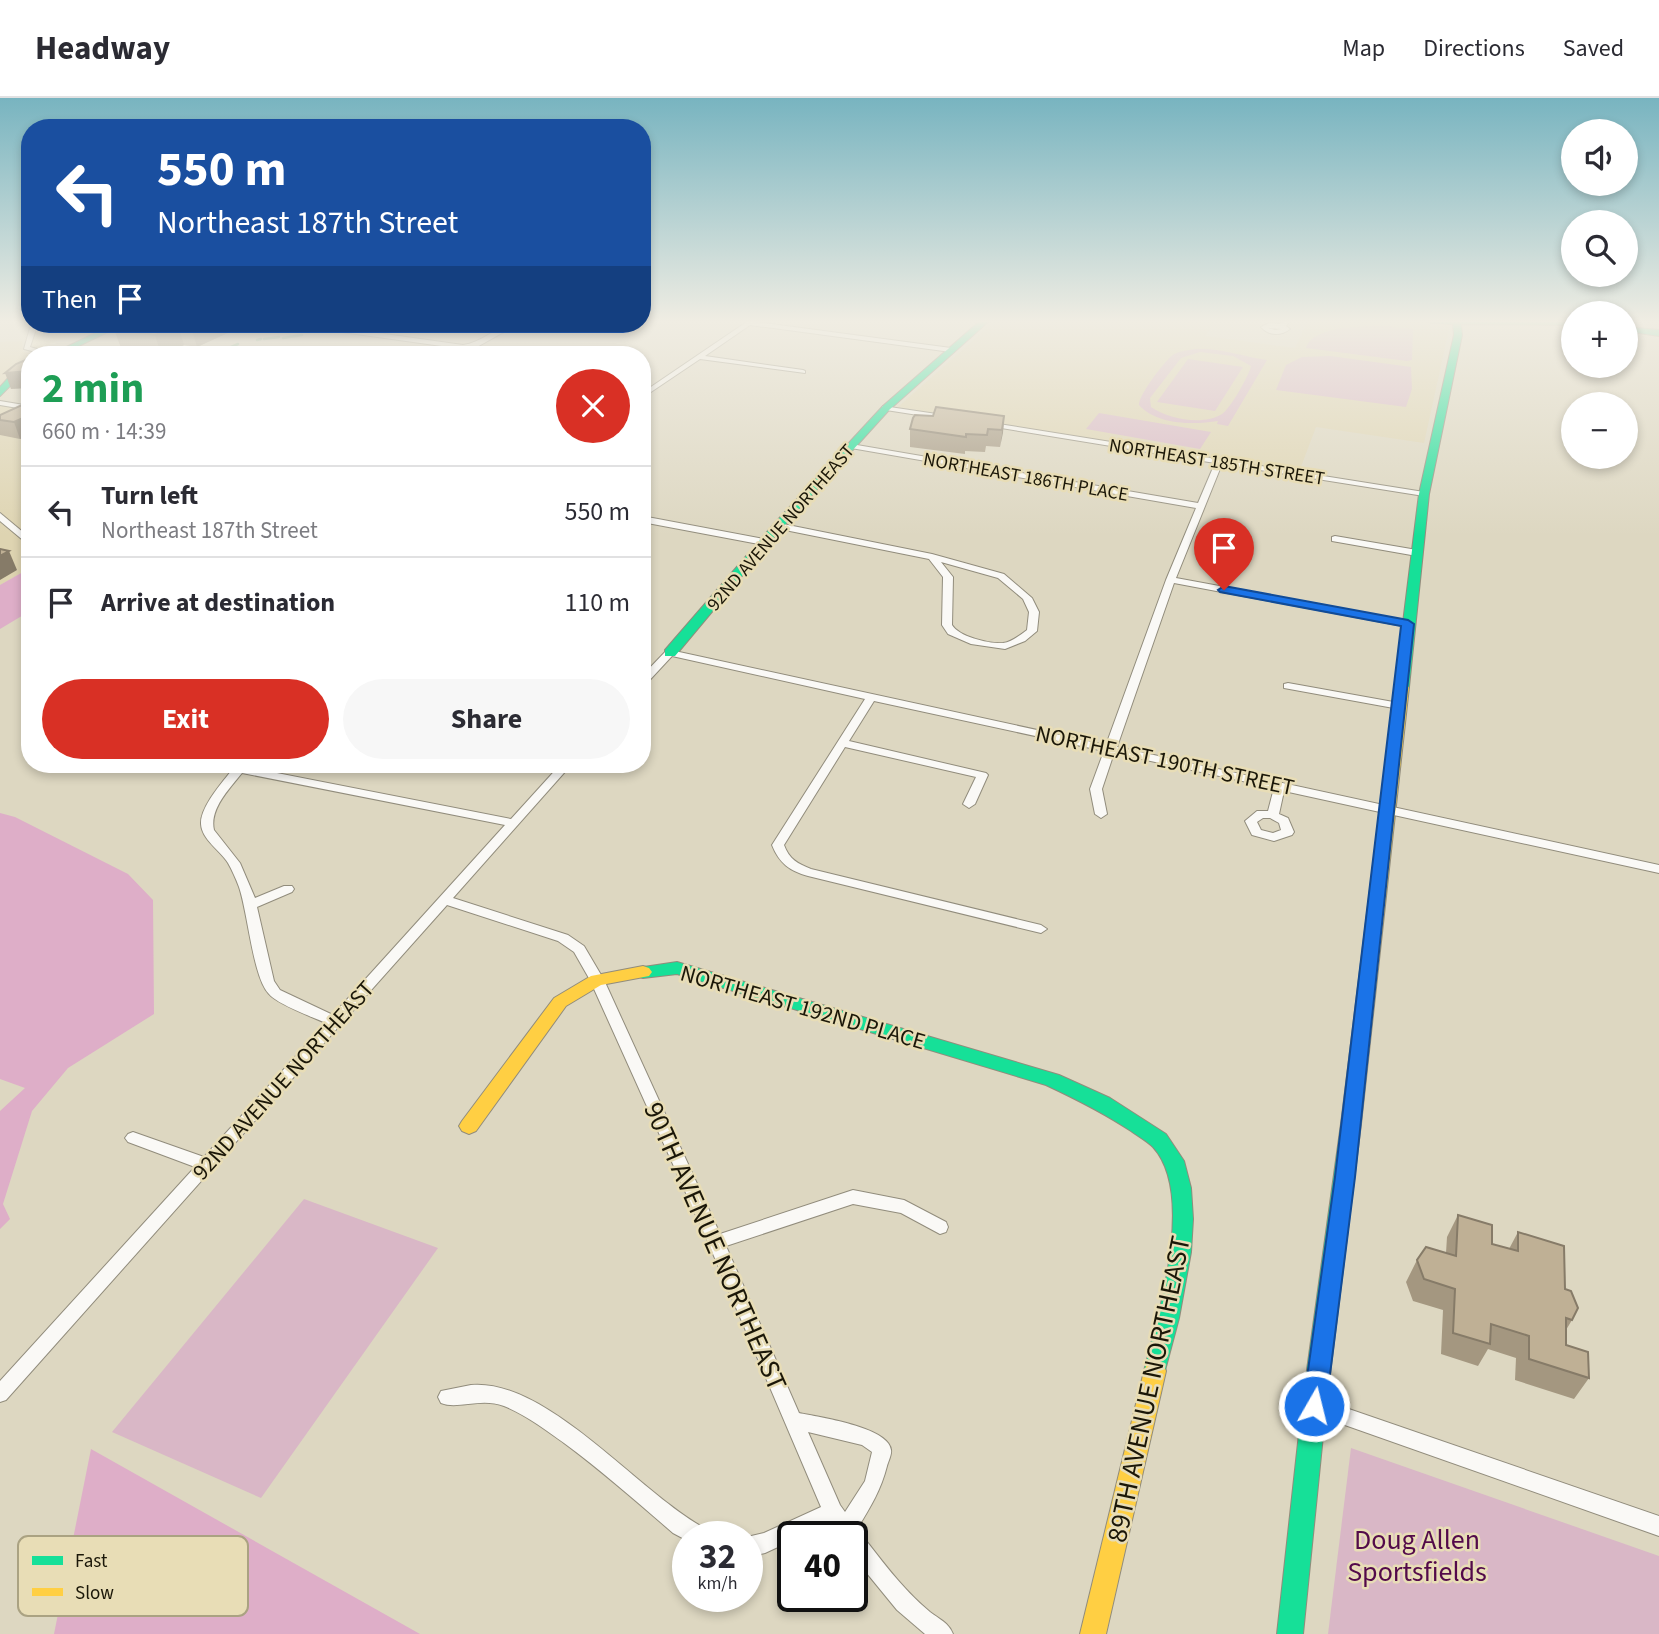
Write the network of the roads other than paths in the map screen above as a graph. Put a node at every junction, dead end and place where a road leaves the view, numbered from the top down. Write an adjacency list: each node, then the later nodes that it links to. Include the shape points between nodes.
1 (903, 393): 5 (street, 92ND AVENUE NORTHEAST)
2 (1446, 393): 10 (street)
3 (0, 403): 4 (street)
4 (21, 406)
5 (886, 408): 6 (street); 8 (street, 92ND AVENUE NORTHEAST)
6 (964, 420)
7 (977, 422): 9 (street, NORTHEAST 185TH STREET)
8 (851, 446): 11 (street, NORTHEAST 186TH PLACE); 14 (street, 92ND AVENUE NORTHEAST)
9 (1219, 462): 10 (street, NORTHEAST 185TH STREET); 11 (street)
10 (1424, 494): 18 (street)
11 (1200, 506): 20 (street)
12 (0, 516): 15 (street)
13 (651, 521): 17 (street)
14 (778, 526): 17 (street, 92ND AVENUE NORTHEAST); 19 (street)
15 (21, 535)
16 (1335, 539): 18 (street)
17 (765, 542): 22 (street, 92ND AVENUE NORTHEAST)
18 (1417, 553): 21 (street)
19 (932, 557): 19 (street, via 948,577 947,625 951,632 974,642 1005,646 1032,631 1034,612 1027,598 1000,576)
20 (1171, 580): 21 (street); 28 (street)
21 (1408, 624): 26 (street)
22 (670, 653): 23 (street, 92ND AVENUE NORTHEAST); 25 (street, NORTHEAST 190TH STREET)
23 (651, 673)
24 (1289, 686): 26 (street)
25 (872, 696): 27 (street); 28 (street, NORTHEAST 190TH STREET)
26 (1399, 706): 34 (street)
27 (841, 743): 33 (street, via 982,775); 42 (street, via 778,845 782,858 808,872)
28 (1111, 748): 32 (street, NORTHEAST 190TH STREET); 35 (street, via 1096,789)
29 (237, 773): 41 (street, via 207,821 210,833 234,862)
30 (270, 773): 37 (street)
31 (559, 773): 37 (street, 92ND AVENUE NORTHEAST)
32 (1280, 785): 34 (street, NORTHEAST 190TH STREET); 36 (street)
33 (969, 804)
34 (1386, 808): 38 (street, NORTHEAST 190TH STREET); 53 (street)
35 (1101, 814)
36 (1273, 815)
37 (513, 823): 40 (street, 92ND AVENUE NORTHEAST)
38 (1659, 869)
39 (288, 889): 41 (street)
40 (445, 900): 43 (street, via 564,938 579,950); 44 (street, 92ND AVENUE NORTHEAST)
41 (251, 905): 44 (street, via 267,982 275,993)
42 (1041, 929)
43 (597, 980): 45 (street, via 560,1002); 47 (street, NORTHEAST 192ND PLACE, via 677,968 1091,1094); 50 (street, 90TH AVENUE NORTHEAST)
44 (334, 1021): 48 (street, 92ND AVENUE NORTHEAST)
45 (469, 1126)
46 (133, 1138): 48 (street)
47 (1165, 1145): 63 (street, 89TH AVENUE NORTHEAST, via 1182,1191 1181,1258)
48 (208, 1165): 51 (street, 92ND AVENUE NORTHEAST)
49 (940, 1227): 50 (street, via 904,1207 853,1198)
50 (716, 1242): 54 (street, 90TH AVENUE NORTHEAST)
51 (0, 1394)
52 (447, 1397): 56 (street, via 486,1393 513,1401 553,1424)
53 (1314, 1406): 59 (street); 64 (street)
54 (793, 1420): 55 (street, 90TH AVENUE NORTHEAST); 58 (street, via 864,1437 882,1450)
55 (833, 1512): 57 (street); 60 (street)
56 (674, 1521)
57 (840, 1521)
58 (856, 1521)
59 (1659, 1527)
60 (763, 1544)
61 (868, 1560): 62 (street, via 919,1619)
62 (943, 1634)
63 (1093, 1634)
64 (1290, 1634)

